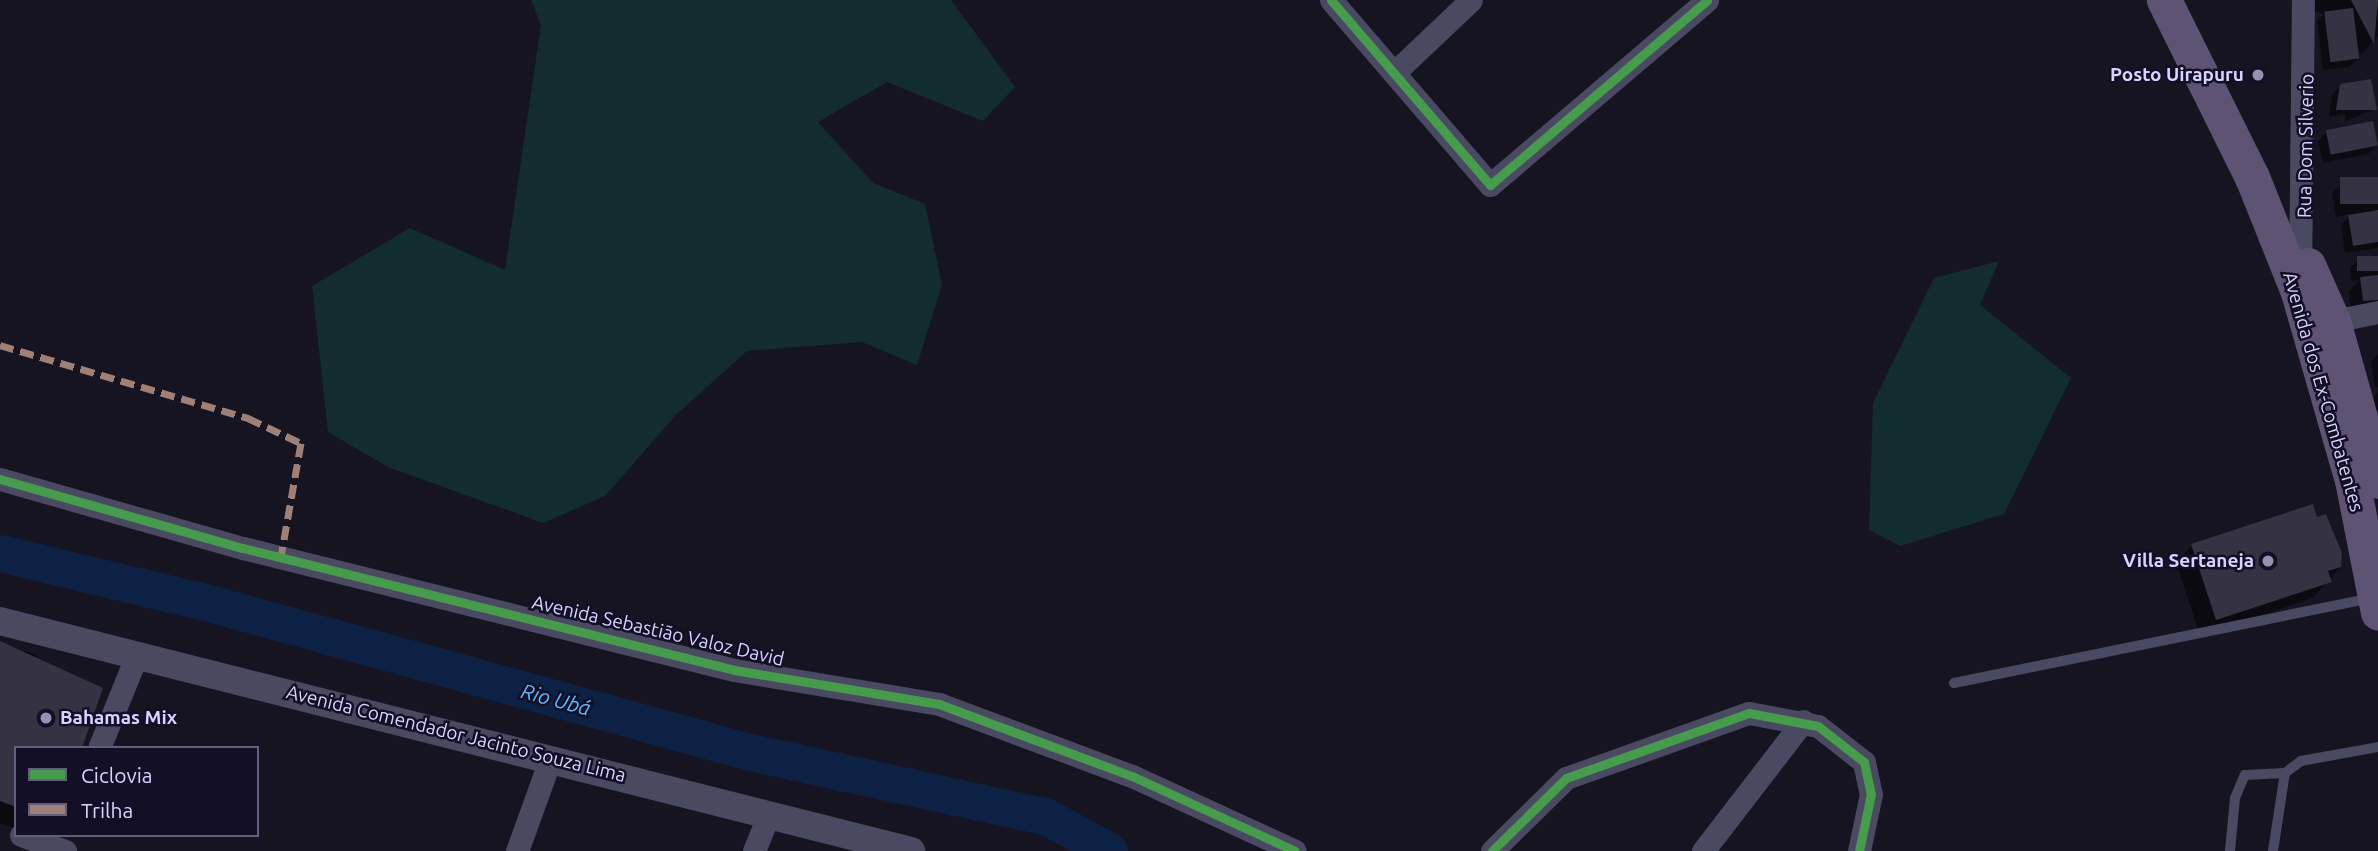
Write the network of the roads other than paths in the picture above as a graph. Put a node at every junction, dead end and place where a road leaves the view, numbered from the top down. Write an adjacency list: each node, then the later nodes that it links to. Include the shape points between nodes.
1 (1331, 0): 6 (street)
2 (1471, 0): 6 (street)
3 (1707, 0): 6 (street, via 1490,185)
4 (2164, 0): 7 (main road, Avenida dos Ex-Combatentes)
5 (2303, 0): 8 (street, Rua Dom Silverio)
6 (1394, 73)
7 (2252, 177): 8 (main road, Avenida dos Ex-Combatentes); 9 (main road, Avenida dos Ex-Combatentes)
8 (2304, 257): 9 (street, Rua Dom Silverio); 11 (main road, Avenida dos Ex-Combatentes)
9 (2298, 292): 13 (main road, Avenida dos Ex-Combatentes)
10 (2378, 312): 11 (street)
11 (2333, 321): 13 (main road, Avenida dos Ex-Combatentes)
12 (0, 479): 30 (street, Avenida Sebastião Valoz David, via 243,548 734,670 939,704 1132,776)
13 (2365, 481): 14 (main road); 15 (main road, Avenida dos Ex-Combatentes)
14 (2378, 544)
15 (2377, 605): 18 (lane)
16 (0, 621): 17 (street, Avenida Comendador Jacinto Souza Lima)
17 (137, 655): 20 (street); 22 (street, Avenida Comendador Jacinto Souza Lima)
18 (1954, 684)
19 (1803, 721): 31 (street, via 1749,713 1566,778); 32 (street); 33 (street, via 1844,740 1864,762 1871,794)
20 (100, 746)
21 (2378, 747): 23 (lane, via 2301,761)
22 (551, 757): 24 (street, Avenida Comendador Jacinto Souza Lima); 27 (street)
23 (2285, 773): 34 (lane, via 2245,775 2235,798); 35 (lane)
24 (769, 814): 28 (street); 29 (street, Avenida Comendador Jacinto Souza Lima)
25 (28, 837): 26 (street)
26 (61, 846)
27 (517, 851)
28 (754, 851)
29 (911, 851)
30 (1295, 851)
31 (1492, 851)
32 (1703, 851)
33 (1859, 851)
34 (2230, 851)
35 (2273, 851)

